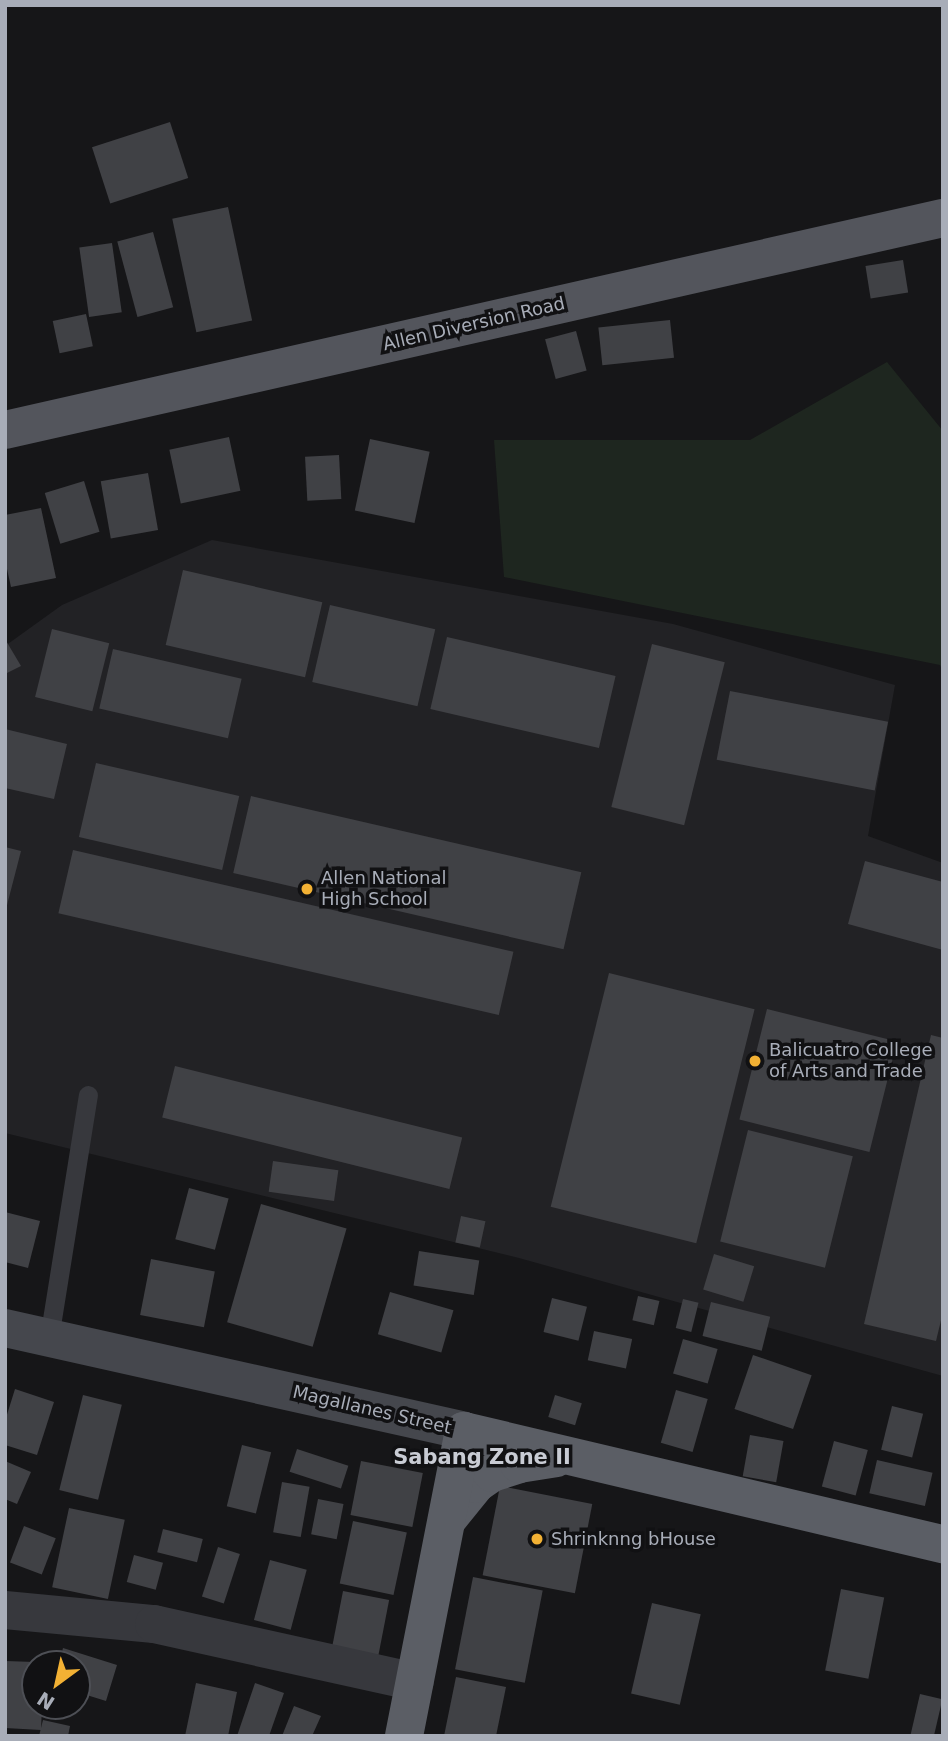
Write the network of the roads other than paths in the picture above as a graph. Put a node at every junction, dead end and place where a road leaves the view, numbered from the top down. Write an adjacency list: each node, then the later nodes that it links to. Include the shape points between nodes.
1 (943, 218): 2 (main road, Allen Diversion Road)
2 (5, 430)
3 (88, 1095): 5 (lane)
4 (5, 1328): 5 (main road, Magallanes Street)
5 (49, 1338): 6 (main road, Magallanes Street)
6 (464, 1431): 7 (highway, Magallanes Street); 8 (highway)
7 (570, 1456): 8 (highway, via 519,1464 475,1483); 9 (highway, Magallanes Street)
8 (446, 1522): 11 (highway)
9 (943, 1544)
10 (5, 1610): 11 (street, via 154,1624)
11 (415, 1682): 12 (highway)
12 (404, 1736)

